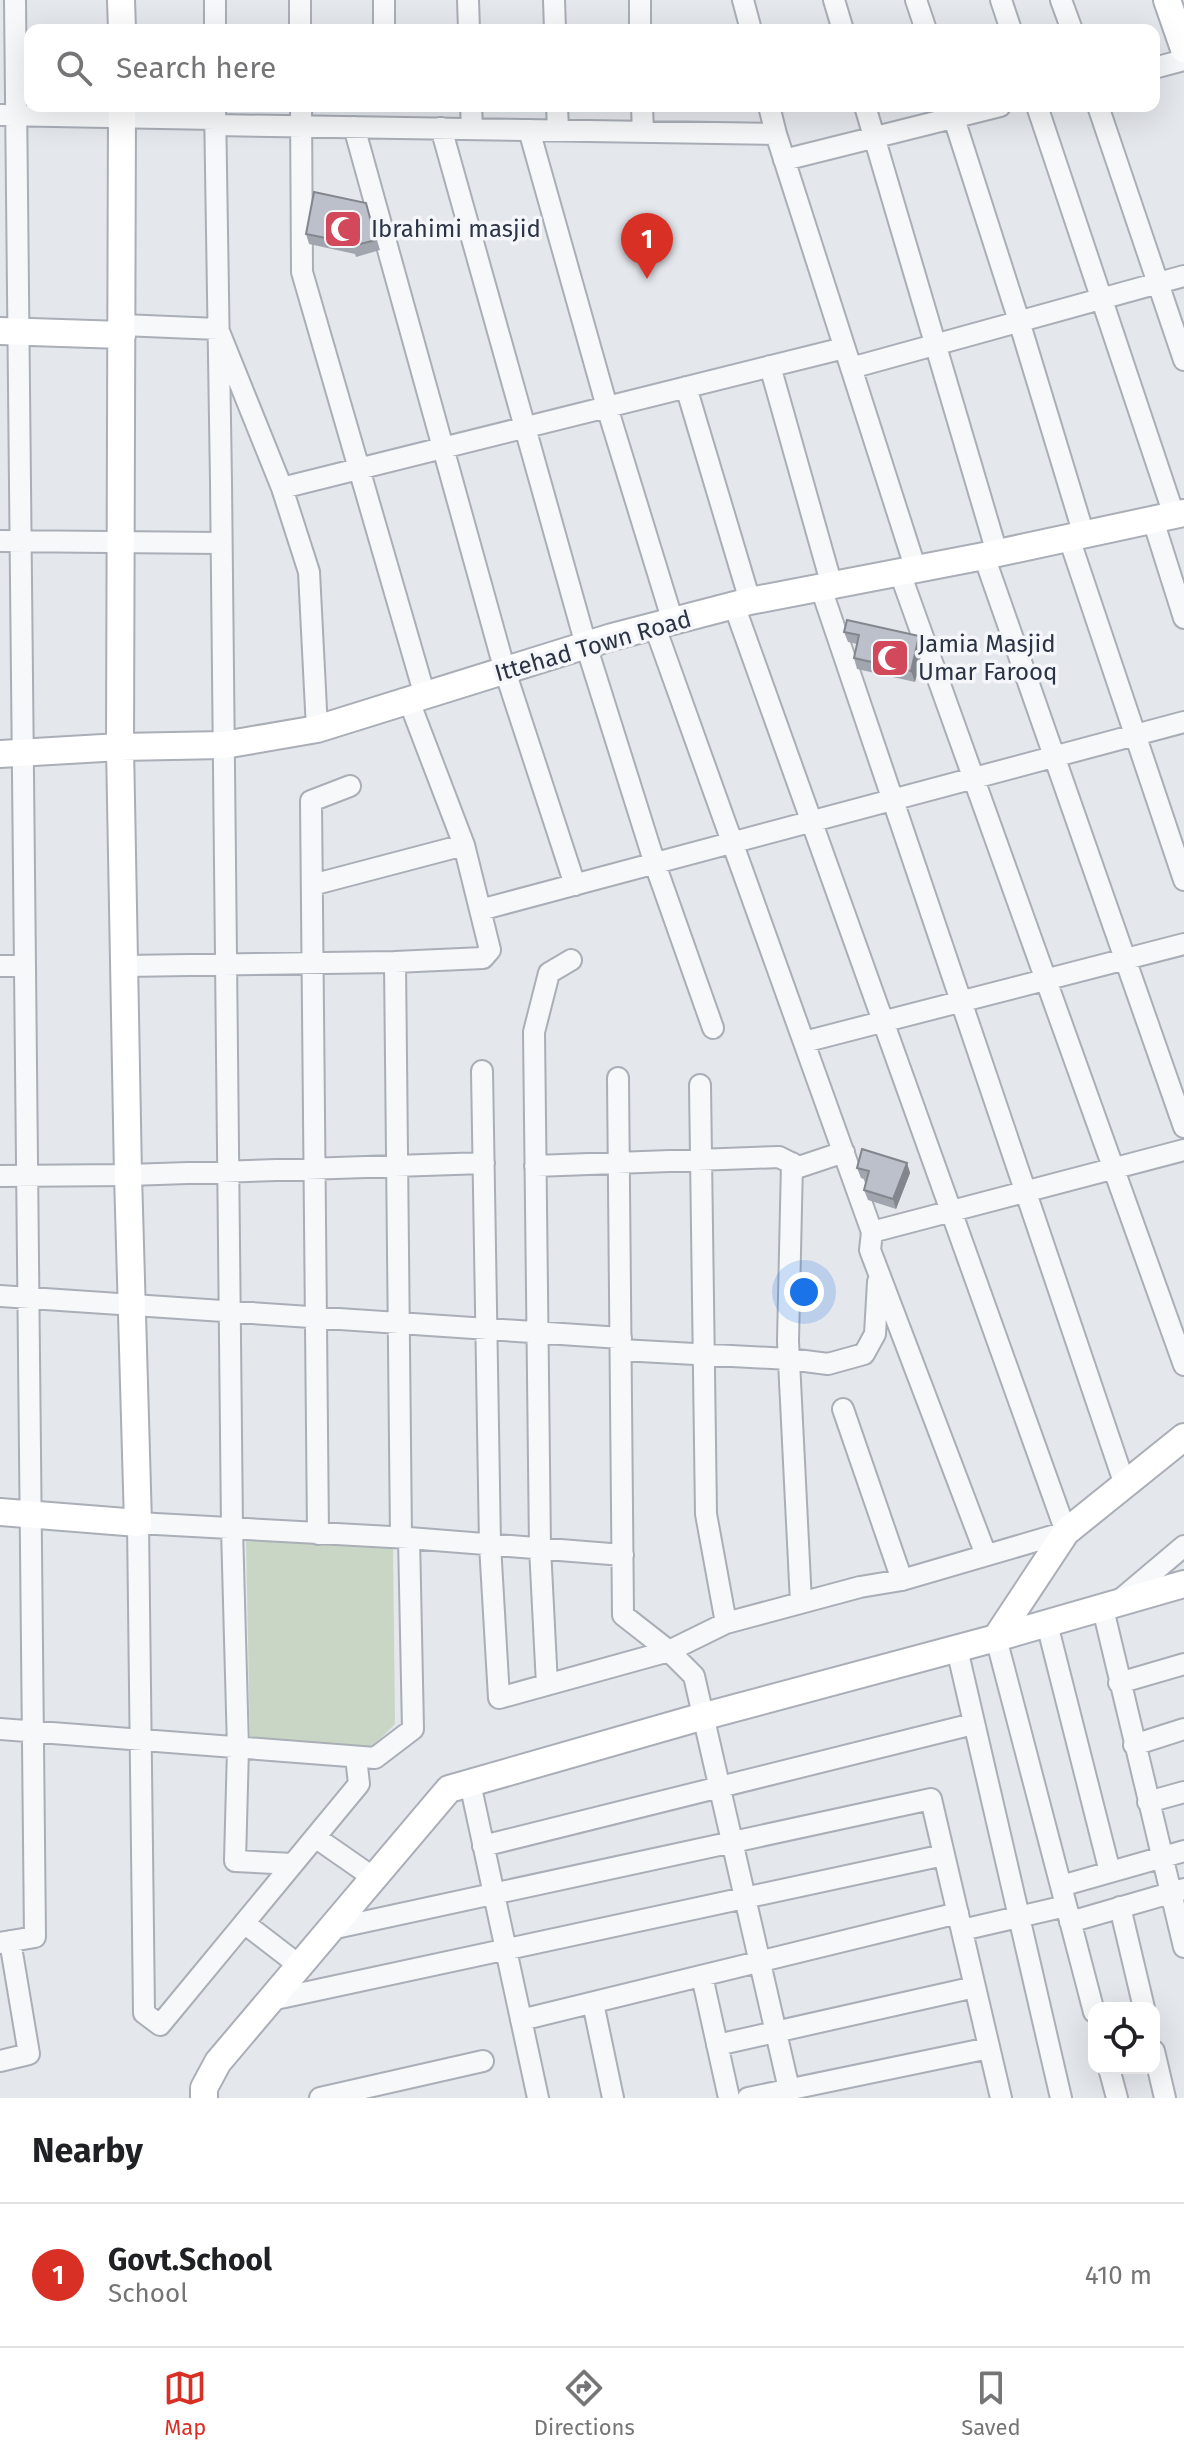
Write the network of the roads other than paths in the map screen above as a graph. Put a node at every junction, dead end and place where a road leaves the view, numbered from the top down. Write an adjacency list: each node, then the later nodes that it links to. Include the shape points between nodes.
1 (15, 0): 40 (street)
2 (121, 0): 15 (street)
3 (215, 0): 16 (street)
4 (300, 0): 17 (street)
5 (384, 0): 18 (street)
6 (468, 0): 19 (street)
7 (554, 0): 20 (street)
8 (640, 0): 21 (street)
9 (743, 0): 22 (street)
10 (834, 0): 23 (street)
11 (916, 0): 24 (street)
12 (1001, 0): 25 (street)
13 (1061, 0): 26 (street)
14 (1167, 0): 27 (street)
15 (122, 24)
16 (215, 24)
17 (300, 24)
18 (384, 24)
19 (469, 24)
20 (555, 24)
21 (640, 24)
22 (749, 24)
23 (841, 24)
24 (924, 24)
25 (1009, 24)
26 (1070, 24)
27 (1184, 49)
28 (1184, 60): 29 (street)
29 (1160, 66)
30 (122, 112): 40 (street); 41 (street); 58 (street)
31 (384, 112): 44 (street)
32 (471, 112): 46 (street)
33 (557, 112): 48 (street)
34 (642, 112): 49 (street)
35 (770, 112): 50 (street)
36 (867, 112): 51 (street)
37 (952, 112): 51 (street); 56 (street)
38 (1039, 112): 55 (street)
39 (1100, 112): 54 (street)
40 (8, 115): 59 (street)
41 (215, 116): 42 (street); 57 (street)
42 (301, 116): 43 (street); 69 (street, via 302,272)
43 (354, 127): 44 (street); 68 (street)
44 (384, 128): 45 (street)
45 (441, 128): 46 (street); 67 (street)
46 (472, 129): 47 (street)
47 (529, 130): 48 (street); 66 (street)
48 (558, 130): 49 (street)
49 (643, 132): 50 (street)
50 (776, 134): 52 (street)
51 (875, 137): 52 (street); 60 (street)
52 (784, 160): 61 (street)
53 (1184, 276): 54 (street)
54 (1158, 283): 55 (street); 62 (street)
55 (1101, 299): 56 (street); 71 (street)
56 (1019, 321): 60 (street); 72 (street)
57 (218, 329): 58 (street); 70 (street); 75 (street)
58 (122, 330): 59 (street); 74 (street)
59 (9, 332): 73 (street)
60 (936, 345): 64 (street); 76 (street)
61 (844, 348): 63 (street); 64 (street)
62 (1184, 360)
63 (770, 366): 65 (street); 78 (street)
64 (851, 368): 77 (street)
65 (686, 387): 66 (street); 79 (street)
66 (607, 407): 67 (street); 81 (street)
67 (525, 427): 68 (street); 82 (street)
68 (442, 448): 69 (street); 83 (street)
69 (361, 468): 70 (street); 84 (street)
70 (282, 488): 86 (street, via 309,572)
71 (1170, 516): 72 (street, Ittehad Town Road); 80 (street)
72 (1076, 537): 76 (street, Ittehad Town Road); 87 (street)
73 (10, 541): 74 (street); 90 (street)
74 (120, 541): 75 (street); 89 (street)
75 (220, 543): 88 (street)
76 (990, 554): 77 (street, Ittehad Town Road); 91 (street)
77 (908, 571): 78 (street, Ittehad Town Road); 92 (street)
78 (826, 587): 79 (street, Ittehad Town Road); 94 (street)
79 (742, 603): 81 (street, Ittehad Town Road); 95 (street)
80 (1184, 618)
81 (664, 625): 82 (street, Ittehad Town Road); 96 (street)
82 (586, 645): 83 (street, Ittehad Town Road); 98 (street)
83 (505, 671): 84 (street, Ittehad Town Road); 101 (street)
84 (417, 699): 86 (street, Ittehad Town Road); 97 (street)
85 (1184, 722): 87 (street)
86 (317, 729): 88 (street, Ittehad Town Road)
87 (1136, 735): 91 (street); 99 (street)
88 (224, 745): 89 (street, Ittehad Town Road); 108 (street)
89 (120, 747): 90 (street, Ittehad Town Road); 111 (street)
90 (11, 753): 110 (street)
91 (1054, 757): 92 (street); 104 (street)
92 (974, 778): 94 (street); 112 (street)
93 (350, 786): 100 (street, via 311,801)
94 (892, 800): 95 (street); 113 (street)
95 (811, 822): 96 (street); 114 (street)
96 (732, 843): 98 (street); 116 (street)
97 (464, 845): 100 (street); 102 (street)
98 (655, 864): 101 (street); 115 (street)
99 (1184, 880)
100 (312, 885): 107 (street)
101 (575, 885): 102 (street)
102 (480, 910): 106 (street, via 490,950 483,958)
103 (1184, 944): 104 (street)
104 (1125, 959): 112 (street); 120 (street)
105 (571, 960): 128 (street, via 549,973 534,1032)
106 (395, 962): 107 (street); 127 (street)
107 (313, 963): 108 (street); 129 (street)
108 (226, 964): 111 (street); 131 (street)
109 (0, 966): 110 (street)
110 (25, 966): 134 (street)
111 (124, 966): 132 (street)
112 (1046, 980): 113 (street); 130 (street)
113 (961, 1001): 114 (street); 135 (street)
114 (882, 1021): 116 (street); 136 (street)
115 (713, 1028)
116 (804, 1042): 122 (street)
117 (482, 1071): 124 (street)
118 (618, 1078): 125 (street)
119 (700, 1085): 123 (street)
120 (1184, 1127)
121 (1184, 1150): 130 (street)
122 (844, 1152): 126 (street, via 799,1167); 137 (street)
123 (700, 1160): 125 (street); 126 (street, via 779,1157); 148 (street)
124 (484, 1163): 127 (street); 145 (street)
125 (619, 1163): 128 (street); 147 (street)
126 (792, 1163): 149 (street)
127 (397, 1166): 129 (street); 144 (street)
128 (535, 1166): 146 (street)
129 (314, 1169): 131 (street); 143 (street)
130 (1114, 1169): 135 (street); 150 (street)
131 (229, 1172): 132 (street); 142 (street)
132 (128, 1175): 134 (street); 141 (street)
133 (0, 1176): 134 (street)
134 (27, 1176): 140 (street)
135 (1026, 1191): 136 (street); 153 (street)
136 (951, 1211): 137 (street); 158 (street)
137 (872, 1232): 138 (street, via 870,1250)
138 (879, 1271): 149 (street, via 875,1334 864,1354 828,1364); 165 (street)
139 (0, 1296): 140 (street)
140 (29, 1298): 141 (street); 155 (street)
141 (132, 1306): 142 (street); 156 (street)
142 (230, 1312): 143 (street); 157 (street)
143 (314, 1318): 144 (street); 159 (street)
144 (399, 1323): 145 (street); 160 (street)
145 (487, 1329): 146 (street); 161 (street)
146 (538, 1332): 147 (street); 163 (street)
147 (621, 1344): 148 (street); 164 (street)
148 (703, 1356): 149 (street); 170 (street, via 706,1514)
149 (789, 1359): 168 (street)
150 (1184, 1365)
151 (843, 1409): 166 (street)
152 (1184, 1437): 153 (street)
153 (1125, 1485): 158 (street)
154 (0, 1512): 155 (street)
155 (31, 1515): 156 (street); 182 (street)
156 (138, 1523): 157 (street); 183 (street)
157 (232, 1529): 159 (street); 185 (street)
158 (1066, 1532): 165 (street); 172 (street)
159 (318, 1534): 160 (street)
160 (405, 1538): 161 (street); 186 (street, via 413,1729 375,1758)
161 (490, 1545): 163 (street); 177 (street, via 499,1698)
162 (1184, 1546): 169 (street)
163 (540, 1548): 164 (street); 177 (street)
164 (623, 1555): 174 (street, via 623,1615)
165 (986, 1555): 166 (street)
166 (902, 1580): 168 (street)
167 (1184, 1584): 169 (street)
168 (801, 1603): 170 (street)
169 (1107, 1608): 171 (street); 176 (street)
170 (726, 1623): 174 (street)
171 (1047, 1624): 172 (street); 198 (street)
172 (996, 1638): 173 (street); 203 (street)
173 (957, 1649): 178 (street); 179 (street)
174 (669, 1651): 177 (street); 178 (street, via 694,1676)
175 (1184, 1664): 176 (street)
176 (1119, 1683): 184 (street)
177 (547, 1685)
178 (703, 1716): 187 (street); 188 (street)
179 (973, 1724): 188 (street); 205 (street)
180 (0, 1729): 182 (street)
181 (1184, 1729): 184 (street)
182 (33, 1732): 183 (street); 209 (street, via 35,1937)
183 (141, 1740): 185 (street); 207 (street, via 144,2013 160,2025)
184 (1134, 1745): 190 (street)
185 (238, 1748): 186 (street); 197 (street, via 235,1861)
186 (356, 1757): 191 (street, via 359,1784)
187 (470, 1783): 193 (street); 199 (street, via 449,1789)
188 (719, 1787): 192 (street); 193 (street)
189 (1184, 1792): 190 (street)
190 (1148, 1802): 196 (street)
191 (315, 1837): 197 (street); 199 (street)
192 (732, 1842): 195 (street, via 931,1799); 201 (street); 202 (street)
193 (483, 1846): 201 (street)
194 (1184, 1851): 196 (street)
195 (944, 1855): 202 (street); 206 (street)
196 (1161, 1858): 198 (street); 200 (street)
197 (293, 1864): 207 (street)
198 (1110, 1872): 203 (street)
199 (374, 1878): 208 (street)
200 (1177, 1891): 204 (street); 210 (street)
201 (494, 1893): 208 (street); 211 (street)
202 (745, 1898): 211 (street); 212 (street)
203 (1065, 1905): 204 (street); 205 (street); 218 (street)
204 (1120, 1907): 219 (street)
205 (1018, 1917): 206 (street); 237 (street)
206 (960, 1922): 212 (street); 215 (street)
207 (244, 1923): 213 (street)
208 (331, 1929): 213 (street)
209 (5, 1942): 216 (street)
210 (1184, 1945)
211 (506, 1950): 217 (street); 221 (street)
212 (760, 1962): 214 (street); 222 (street)
213 (300, 1966): 217 (street)
214 (702, 1976): 220 (street); 223 (street)
215 (975, 1987): 222 (street); 224 (street)
216 (10, 1999): 225 (street, via 29,2054)
217 (271, 2000): 230 (street, via 218,2062)
218 (1091, 2002)
219 (1143, 2002)
220 (593, 2003): 221 (street); 233 (street)
221 (521, 2020): 232 (street)
222 (776, 2032): 223 (street); 229 (street)
223 (717, 2045): 234 (street)
224 (989, 2048): 229 (street); 236 (street)
225 (0, 2061)
226 (483, 2061): 231 (street)
227 (1111, 2074): 238 (street)
228 (1159, 2074): 239 (street)
229 (789, 2089): 235 (street)
230 (204, 2098)
231 (320, 2098)
232 (538, 2098)
233 (613, 2098)
234 (729, 2098)
235 (748, 2098)
236 (1001, 2098)
237 (1061, 2098)
238 (1117, 2098)
239 (1165, 2098)

